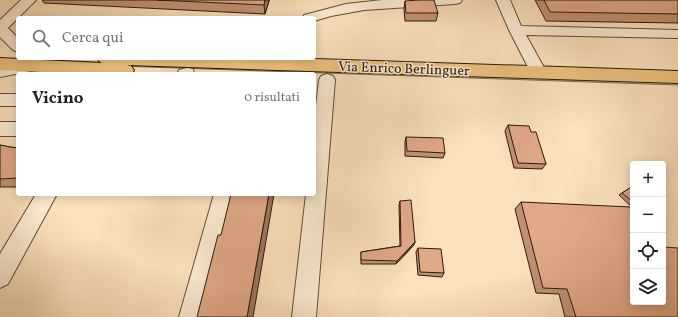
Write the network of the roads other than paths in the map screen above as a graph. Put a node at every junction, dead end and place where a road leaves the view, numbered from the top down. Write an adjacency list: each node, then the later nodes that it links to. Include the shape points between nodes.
1 (29, 0): 5 (street)
2 (455, 0): 4 (street, via 354,4)
3 (503, 0): 7 (street)
4 (314, 16)
5 (0, 28): 6 (street); 9 (street)
6 (16, 28)
7 (516, 30): 8 (street); 17 (street)
8 (678, 34)
9 (16, 45)
10 (0, 55): 11 (main road)
11 (16, 58)
12 (24, 60): 14 (main road); 15 (street); 16 (main road)
13 (231, 60): 17 (main road, Via Enrico Berlinguer)
14 (0, 64)
15 (0, 72)
16 (174, 72)
17 (539, 73): 18 (main road, Via Enrico Berlinguer)
18 (678, 77)
19 (320, 80): 20 (main road, Via Enrico Berlinguer); 25 (street)
20 (678, 91)
21 (0, 100): 22 (street)
22 (16, 100)
23 (0, 129): 24 (street)
24 (16, 129)
25 (317, 139): 26 (street)
26 (316, 169)
27 (46, 196): 30 (street)
28 (223, 196): 31 (street)
29 (314, 196): 32 (street)
30 (0, 276)
31 (191, 317)
32 (304, 317)

